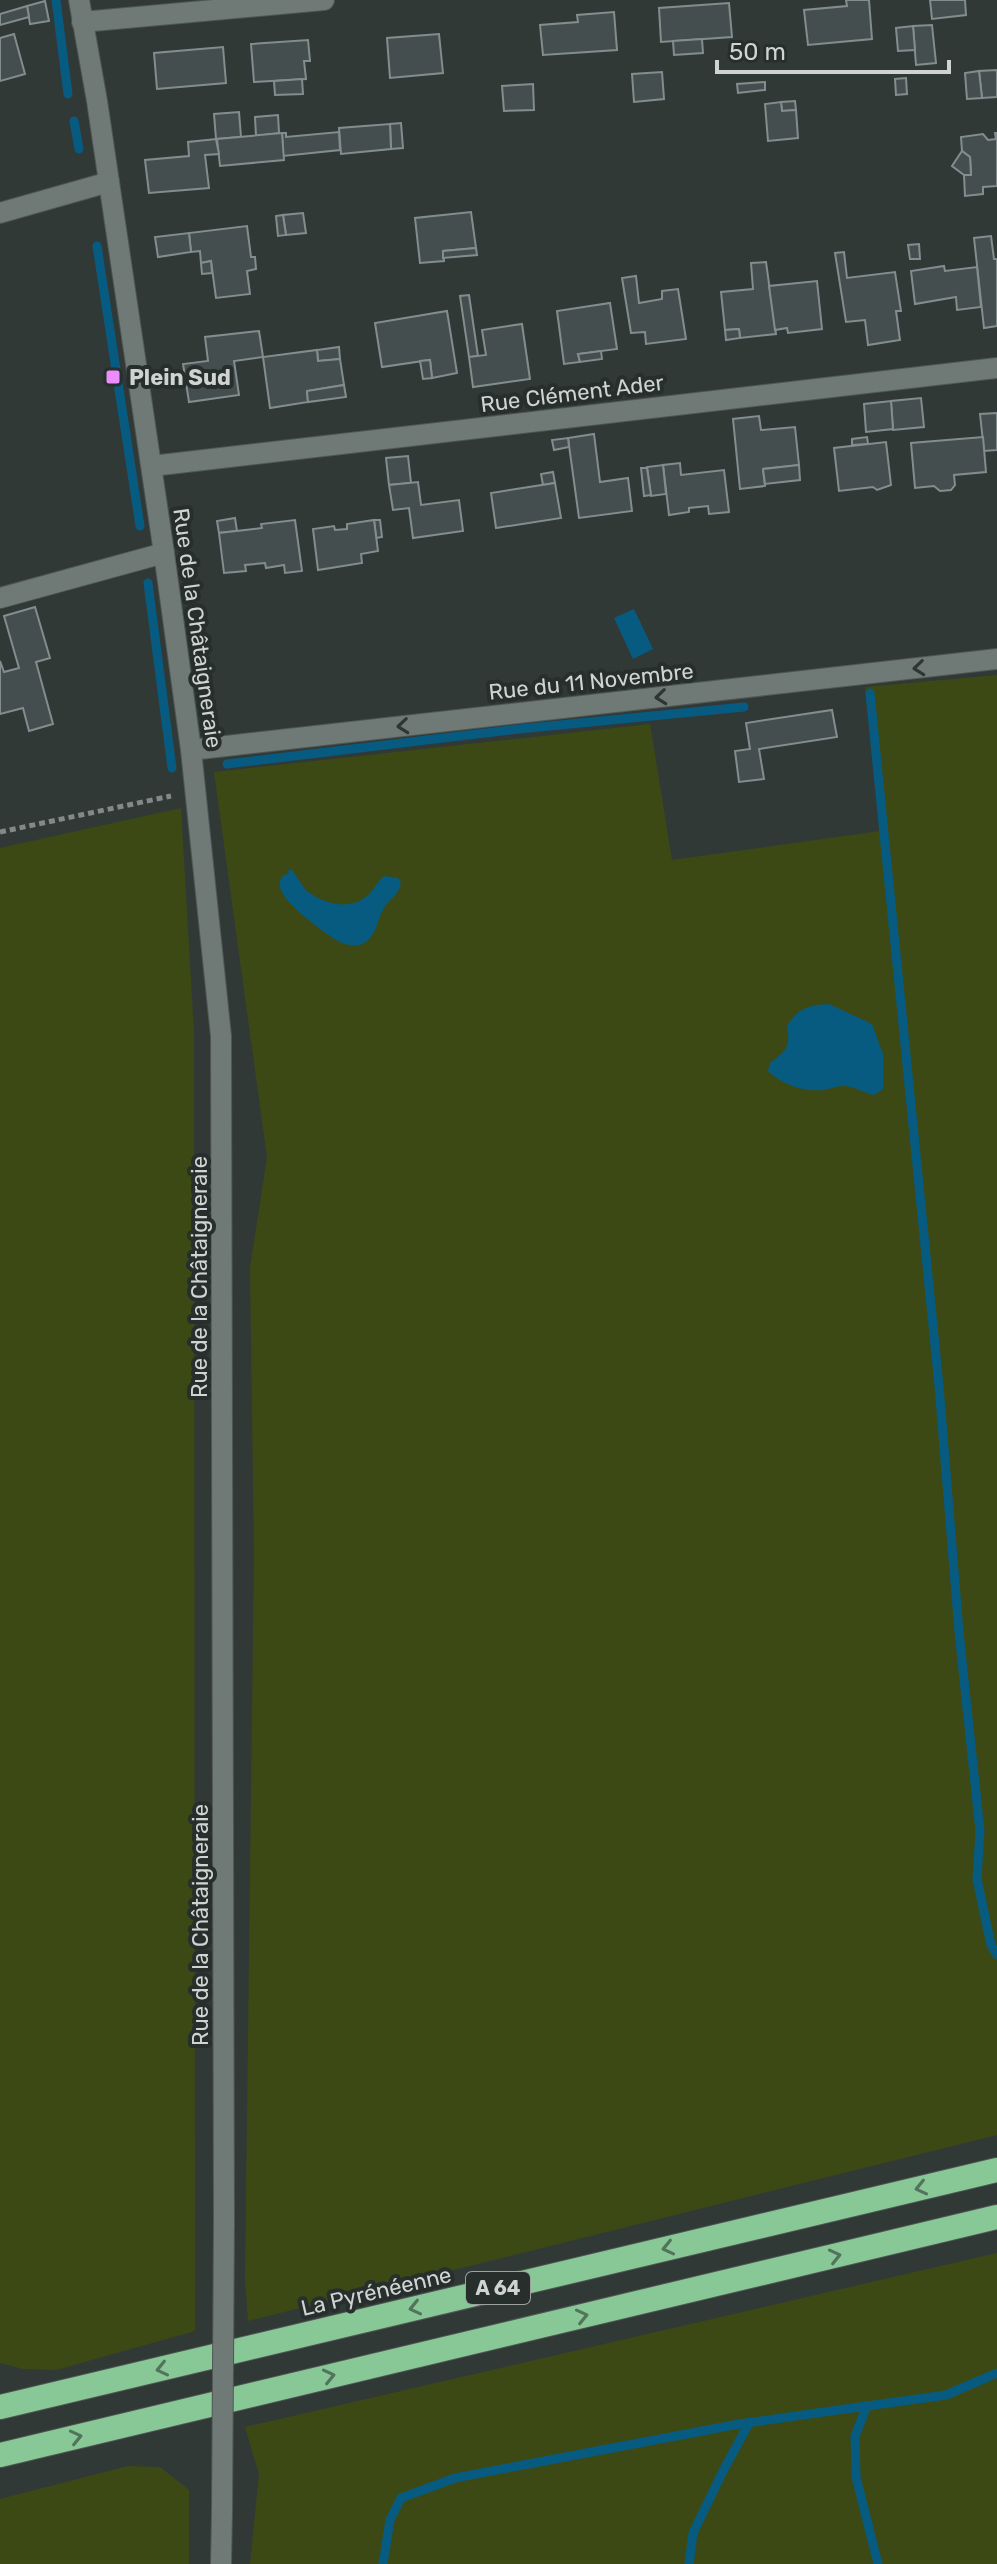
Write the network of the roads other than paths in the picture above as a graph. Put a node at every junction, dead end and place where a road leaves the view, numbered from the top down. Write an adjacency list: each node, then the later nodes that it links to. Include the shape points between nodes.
1 (79, 0): 3 (street, Rue de la Châtaigneraie)
2 (324, 0): 3 (street)
3 (82, 22): 4 (street, Rue de la Châtaigneraie)
4 (109, 182): 5 (street); 7 (street, Rue de la Châtaigneraie)
5 (0, 213)
6 (997, 368): 7 (street, Rue Clément Ader)
7 (152, 466): 8 (street, Rue de la Châtaigneraie)
8 (164, 553): 9 (street); 11 (street, Rue de la Châtaigneraie)
9 (0, 598)
10 (997, 659): 11 (street, Rue du 11 Novembre, one-way to 11)
11 (191, 750): 16 (street, Rue de la Châtaigneraie, bridge, via 221,1036)
12 (997, 2170): 14 (highway, La Pyrénéenne / A 64, one-way to 14)
13 (997, 2217): 15 (highway, A 64, one-way to 13)
14 (0, 2407)
15 (0, 2455)
16 (221, 2564)

